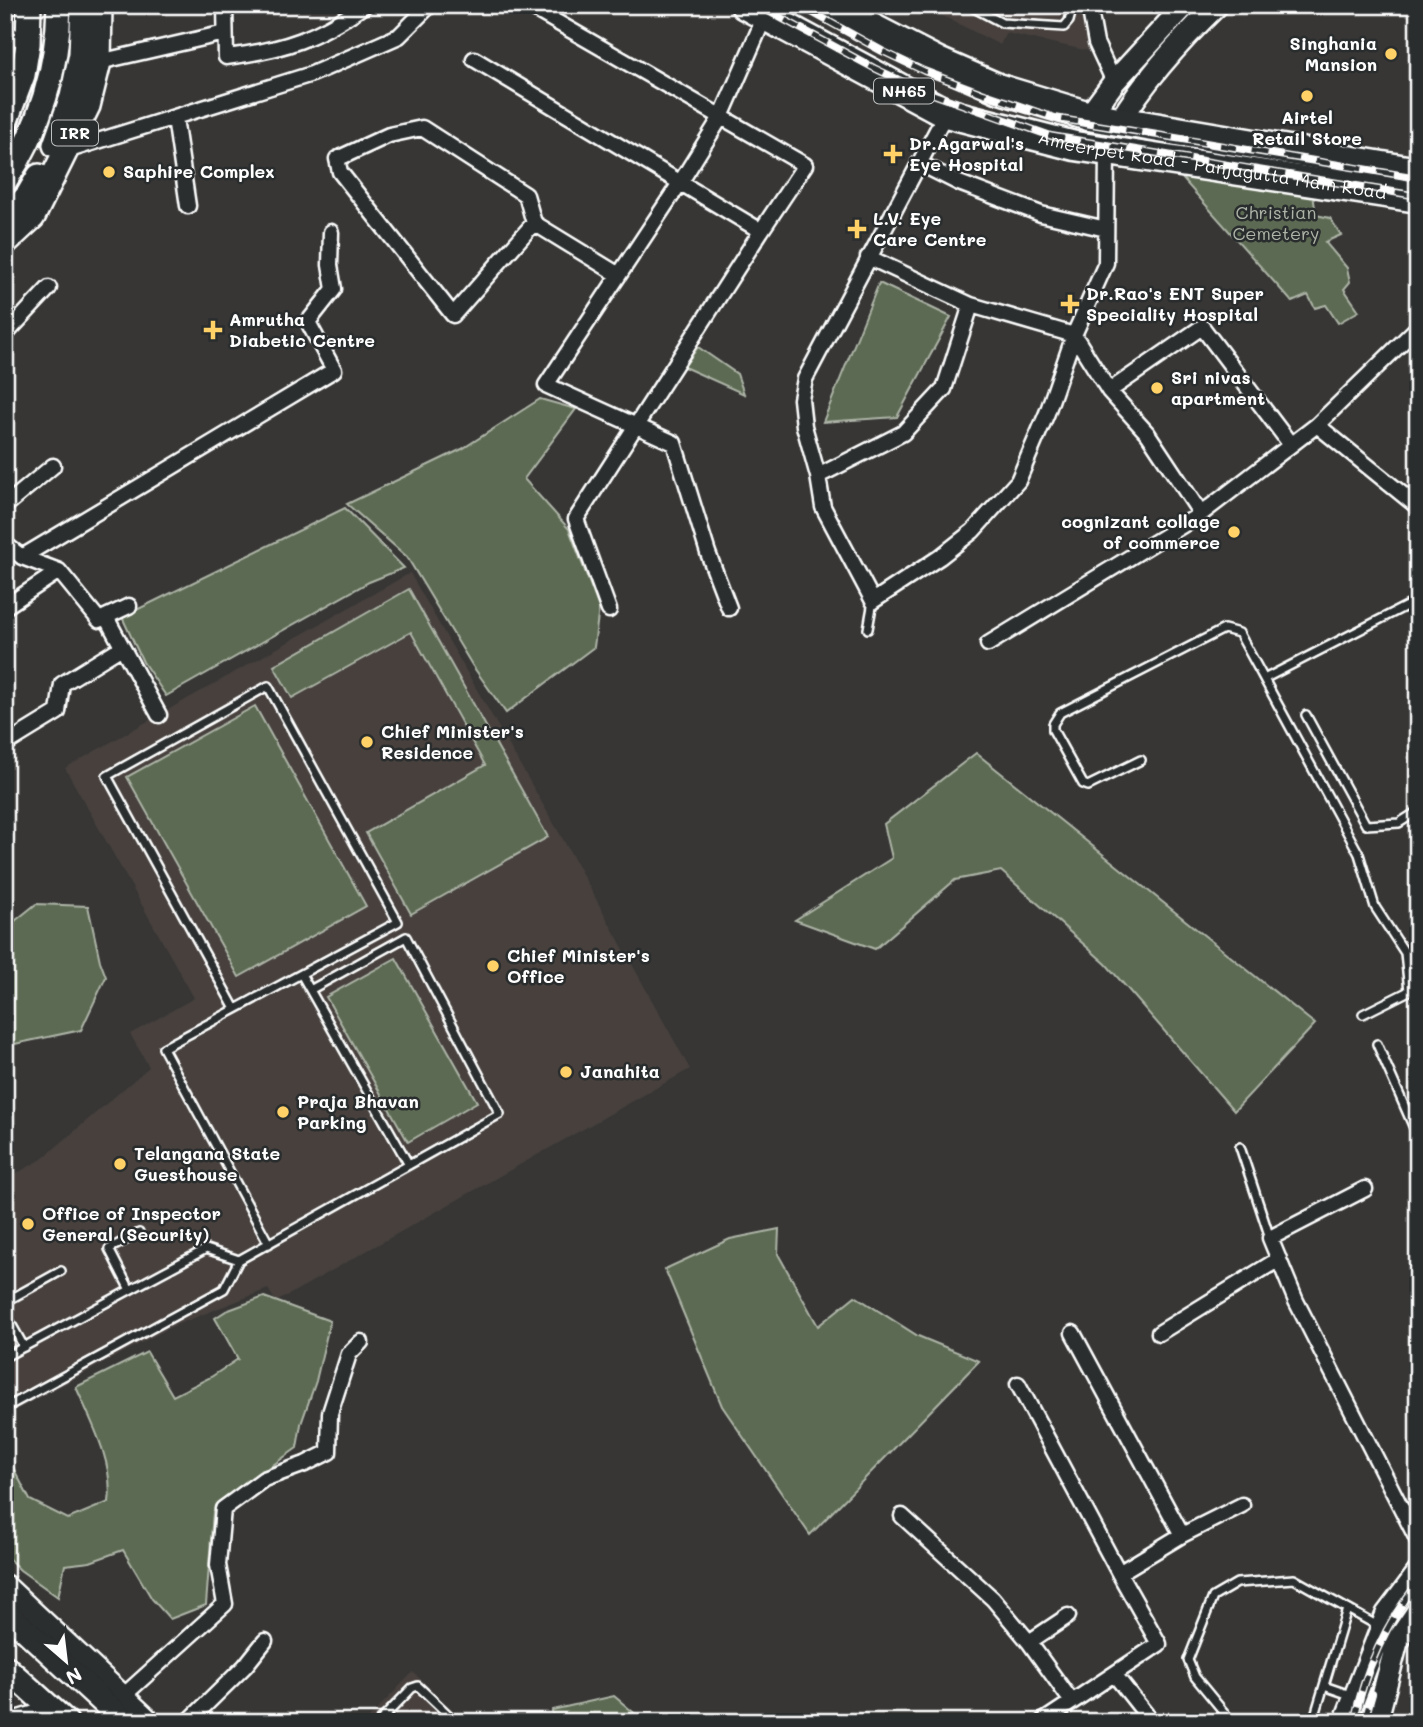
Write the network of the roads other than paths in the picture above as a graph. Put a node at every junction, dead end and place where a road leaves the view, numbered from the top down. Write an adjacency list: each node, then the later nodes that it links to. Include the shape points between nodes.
1 (29, 5): 18 (main road)
2 (60, 5): 32 (main road, IRR, via 52,74 37,124)
3 (83, 5): 36 (main road, IRR, via 81,54 54,150 29,195)
4 (100, 5): 20 (main road, IRR)
5 (225, 5): 17 (street)
6 (365, 5): 17 (street, via 331,28 267,52 226,57)
7 (430, 5): 25 (street, via 386,42 312,74)
8 (527, 5): 24 (street)
9 (827, 5): 23 (highway, Ameerpet Road - Panjagutta Main Road / NH65, via 937,62)
10 (968, 5): 11 (lane, via 1002,23 1054,28 1069,21)
11 (1073, 5)
12 (1088, 5): 21 (street, via 1096,43)
13 (1217, 5): 26 (main road, via 1134,98)
14 (1177, 9): 21 (main road)
15 (755, 11): 22 (highway, Ameerpet Road - Panjagutta Main Road / NH65); 24 (street)
16 (5, 31): 18 (street)
17 (225, 33): 20 (street)
18 (28, 44): 27 (main road, via 23,75)
19 (474, 59): 33 (street)
20 (99, 62): 29 (main road, IRR, via 88,106)
21 (1114, 82): 23 (main road)
22 (946, 113): 28 (highway, Ameerpet Road - Panjagutta Main Road / NH65); 30 (street)
23 (1089, 116): 26 (highway, Ameerpet Road - Panjagutta Main Road / NH65)
24 (721, 117): 33 (street); 39 (street, via 805,165)
25 (175, 118): 29 (street); 35 (street)
26 (1120, 121): 31 (highway, Ameerpet Road - Panjagutta Main Road / NH65)
27 (5, 124)
28 (1107, 150): 34 (highway, Ameerpet Road - Panjagutta Main Road / NH65); 38 (street)
29 (66, 151): 41 (main road, IRR, via 33,217)
30 (919, 163): 38 (street, via 1041,214); 42 (street)
31 (1418, 172)
32 (5, 181)
33 (680, 183): 39 (street); 43 (street)
34 (1418, 198)
35 (188, 206)
36 (5, 221)
37 (534, 223): 37 (street, via 453,315 340,172 337,159 389,135 422,128 526,195); 43 (street)
38 (1106, 229): 48 (street, via 1106,263)
39 (761, 231): 50 (street)
40 (331, 232): 59 (street, via 334,289 308,322 334,370)
41 (5, 243)
42 (868, 257): 45 (street); 54 (street, via 805,379 801,398 804,426)
43 (619, 275): 50 (street, via 545,385)
44 (49, 288): 47 (street)
45 (971, 305): 48 (street); 54 (street, via 944,389 904,433)
46 (1418, 327): 51 (street)
47 (5, 335)
48 (1074, 335): 49 (street); 62 (street, via 1018,481 973,531)
49 (1109, 391): 52 (street, via 1202,327); 57 (street, via 1148,434)
50 (635, 425): 65 (street, via 674,443); 66 (street, via 576,519)
51 (1317, 425): 52 (street); 56 (street)
52 (1291, 445): 57 (street)
53 (53, 466): 55 (street)
54 (818, 476): 62 (street, via 823,507)
55 (5, 506)
56 (1418, 507)
57 (1201, 514): 69 (street)
58 (5, 544): 59 (street)
59 (22, 557): 60 (street)
60 (59, 571): 64 (street); 67 (street, via 99,620)
61 (1418, 600): 71 (lane)
62 (873, 601): 68 (lane)
63 (129, 606): 67 (street)
64 (5, 607)
65 (729, 608)
66 (609, 610)
67 (106, 617): 70 (street)
68 (868, 629)
69 (988, 644)
70 (122, 648): 72 (street); 74 (street, via 62,684 58,712)
71 (1264, 679): 75 (lane, via 1239,633 1224,629 1060,713 1053,724 1083,784 1088,786); 80 (lane, via 1359,855 1375,907 1405,953 1409,991)
72 (159, 715)
73 (1306, 715): 76 (lane, via 1366,825 1399,823)
74 (9, 741)
75 (1141, 760)
76 (1418, 811)
77 (301, 974): 78 (lane); 79 (lane); 79 (lane, via 398,922 268,686 107,776)
78 (310, 990): 84 (lane); 84 (lane, via 406,937 500,1114)
79 (235, 1009): 88 (lane, via 163,1048)
80 (1363, 1014)
81 (1377, 1044): 82 (lane)
82 (1418, 1137)
83 (1240, 1147): 87 (lane)
84 (409, 1165): 88 (lane)
85 (1365, 1189): 87 (street)
86 (139, 1233): 92 (lane, via 108,1249)
87 (1270, 1238): 89 (street)
88 (270, 1244): 90 (lane)
89 (1279, 1259): 96 (street); 105 (street)
90 (239, 1260): 92 (lane, via 206,1248); 101 (lane, via 225,1289)
91 (61, 1272): 93 (lane)
92 (130, 1290): 98 (lane)
93 (5, 1302)
94 (5, 1312): 98 (lane)
95 (1073, 1333): 104 (street)
96 (1159, 1333)
97 (361, 1342): 120 (street, via 349,1354 330,1413 329,1452 264,1479 223,1509 218,1565 225,1604)
98 (24, 1347): 99 (lane)
99 (5, 1357)
100 (1018, 1384): 106 (street)
101 (5, 1408)
102 (1242, 1505): 104 (street)
103 (902, 1516): 115 (street, via 993,1599)
104 (1182, 1535): 106 (street)
105 (1418, 1541)
106 (1119, 1573): 117 (street, via 1159,1644)
107 (1418, 1573): 113 (main road)
108 (5, 1586): 120 (main road)
109 (1347, 1609): 113 (lane); 118 (lane); 131 (lane, via 1294,1580 1237,1583 1213,1597 1188,1660 1195,1677)
110 (5, 1611): 124 (main road)
111 (1418, 1611): 134 (main road, via 1397,1642)
112 (1068, 1616): 115 (street)
113 (1381, 1628): 119 (main road)
114 (265, 1641): 126 (street)
115 (1029, 1642): 121 (street)
116 (5, 1667): 122 (main road)
117 (1114, 1674): 121 (street); 130 (street)
118 (1324, 1686): 119 (lane); 132 (lane)
119 (1354, 1696): 133 (main road)
120 (122, 1697): 125 (main road)
121 (1072, 1702): 129 (street)
122 (59, 1715): 123 (street)
123 (5, 1721)
124 (125, 1722)
125 (150, 1722)
126 (188, 1722)
127 (379, 1722): 128 (lane, via 418,1686)
128 (456, 1722)
129 (1042, 1722)
130 (1152, 1722)
131 (1232, 1722)
132 (1313, 1722)
133 (1345, 1722)
134 (1376, 1722)

